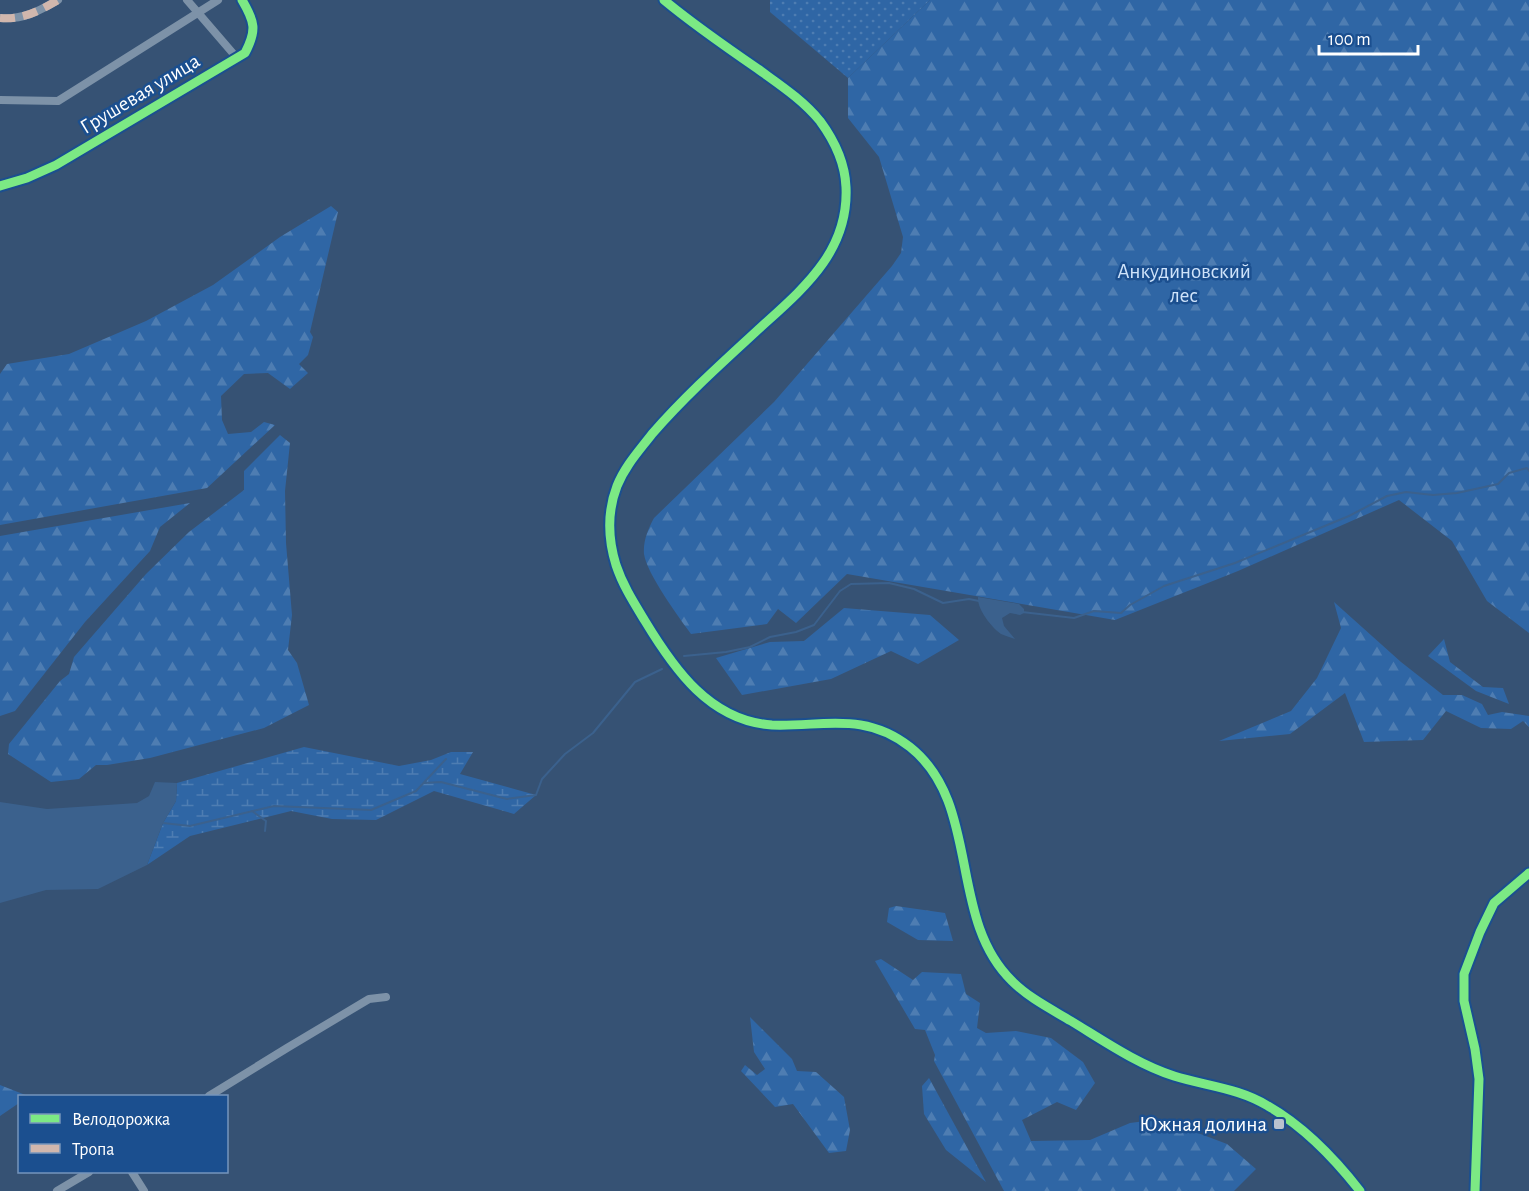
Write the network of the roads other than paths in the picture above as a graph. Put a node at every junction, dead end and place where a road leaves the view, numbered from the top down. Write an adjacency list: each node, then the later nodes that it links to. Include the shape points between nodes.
1 (58, 0): 9 (street, via 22,18)
2 (187, 0): 7 (street)
3 (218, 0): 7 (street)
4 (242, 0): 10 (street, Грушевая улица, via 250,13 254,36 245,53)
5 (664, 0): 8 (street)
6 (675, 0): 8 (street)
7 (198, 13): 10 (street); 11 (street, via 58,101)
8 (681, 14): 20 (street, via 787,91 820,122 844,169 846,211 835,244 810,280 688,394 626,468 614,498 609,528 615,561 632,600 682,674 719,709 758,723 867,725 890,734 913,750 932,769 944,789 980,928 1008,977 1039,1002 1139,1061 1270,1106 1327,1154)
9 (0, 18)
10 (237, 58): 12 (street, Грушевая улица, via 56,165)
11 (0, 100)
12 (0, 186)
13 (1529, 873): 21 (street, via 1494,903 1464,974 1464,1001 1479,1079)
14 (386, 997): 15 (street, via 369,999)
15 (211, 1095)
16 (87, 1173): 18 (street)
17 (133, 1173): 19 (street)
18 (57, 1191)
19 (144, 1191)
20 (1360, 1191)
21 (1475, 1191)

